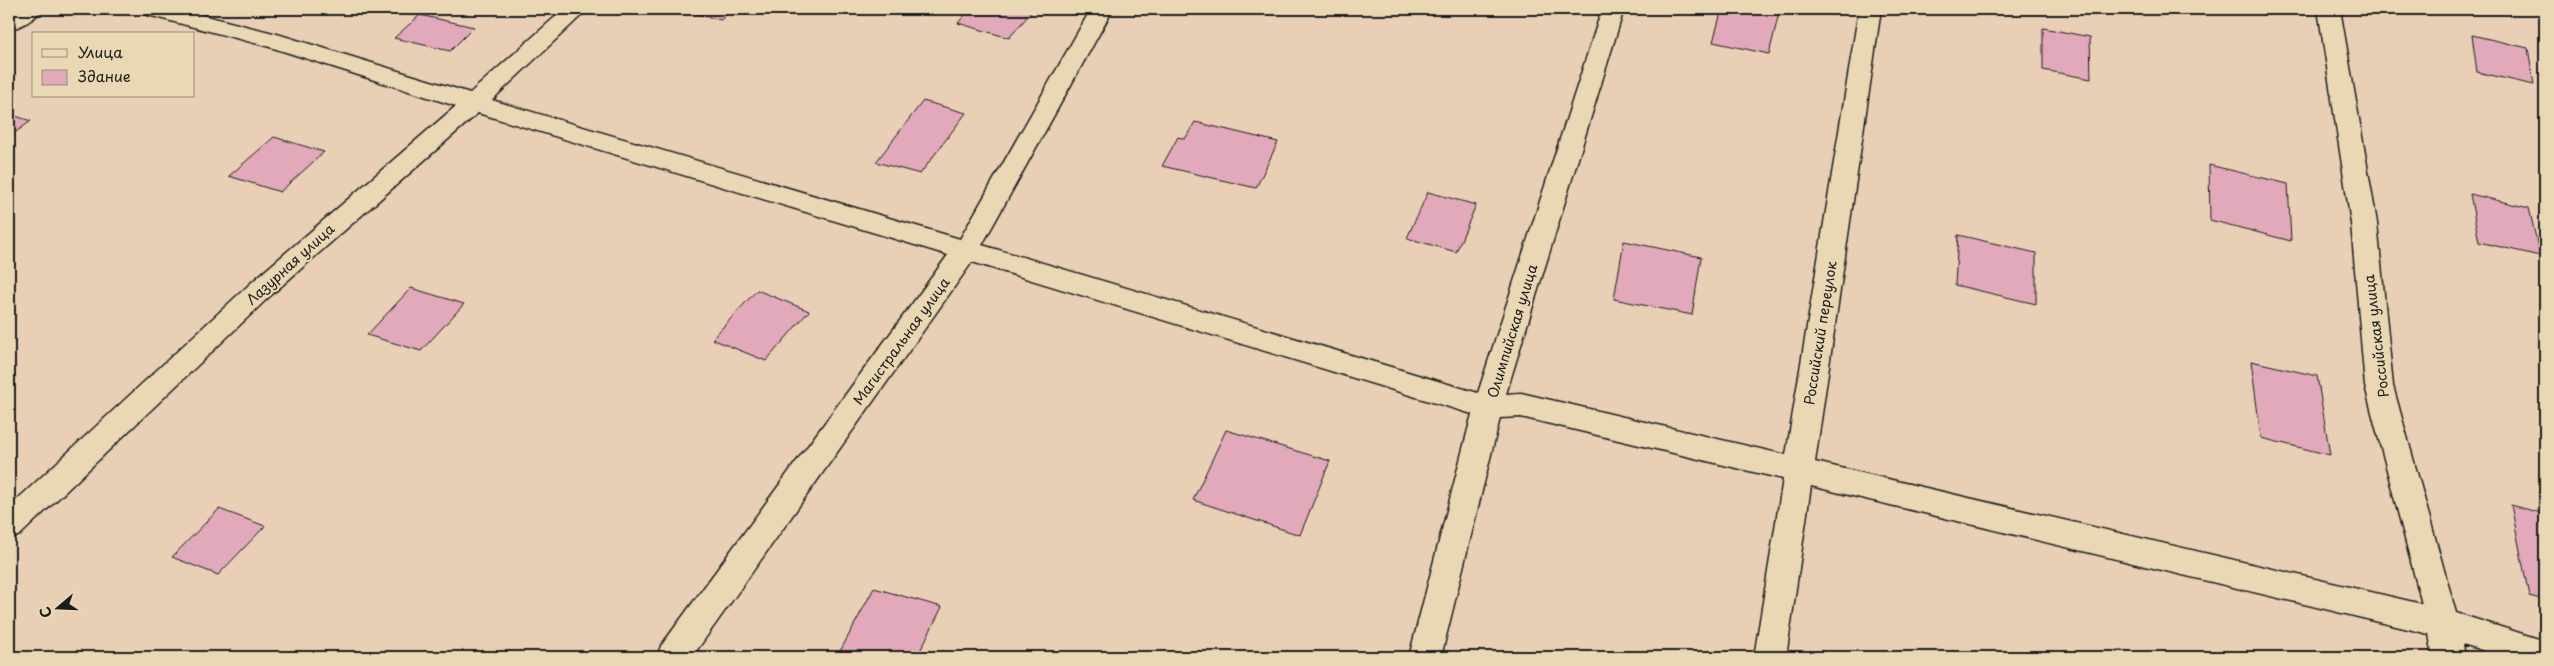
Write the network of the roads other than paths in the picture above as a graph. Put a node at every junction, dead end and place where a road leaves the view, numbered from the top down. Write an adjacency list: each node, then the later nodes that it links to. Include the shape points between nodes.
1 (31, 9): 8 (street)
2 (152, 9): 9 (street, via 277,41)
3 (577, 9): 9 (street, Лазурная улица)
4 (1102, 9): 10 (street, Магистральная улица)
5 (1613, 9): 11 (street, Олимпийская улица)
6 (1870, 9): 12 (street, Российский переулок)
7 (2329, 9): 14 (street, Российская улица, via 2364,223 2379,386)
8 (9, 23)
9 (474, 103): 10 (street); 13 (street, Лазурная улица, via 261,289)
10 (967, 249): 11 (street); 16 (street, Магистральная улица)
11 (1488, 408): 12 (street, via 1522,405); 17 (street, Олимпийская улица)
12 (1799, 471): 14 (street); 18 (street, Российский переулок)
13 (9, 526)
14 (2444, 623): 15 (street); 19 (street, Российская улица)
15 (2545, 656)
16 (673, 657)
17 (1425, 657)
18 (1770, 657)
19 (2449, 657)

